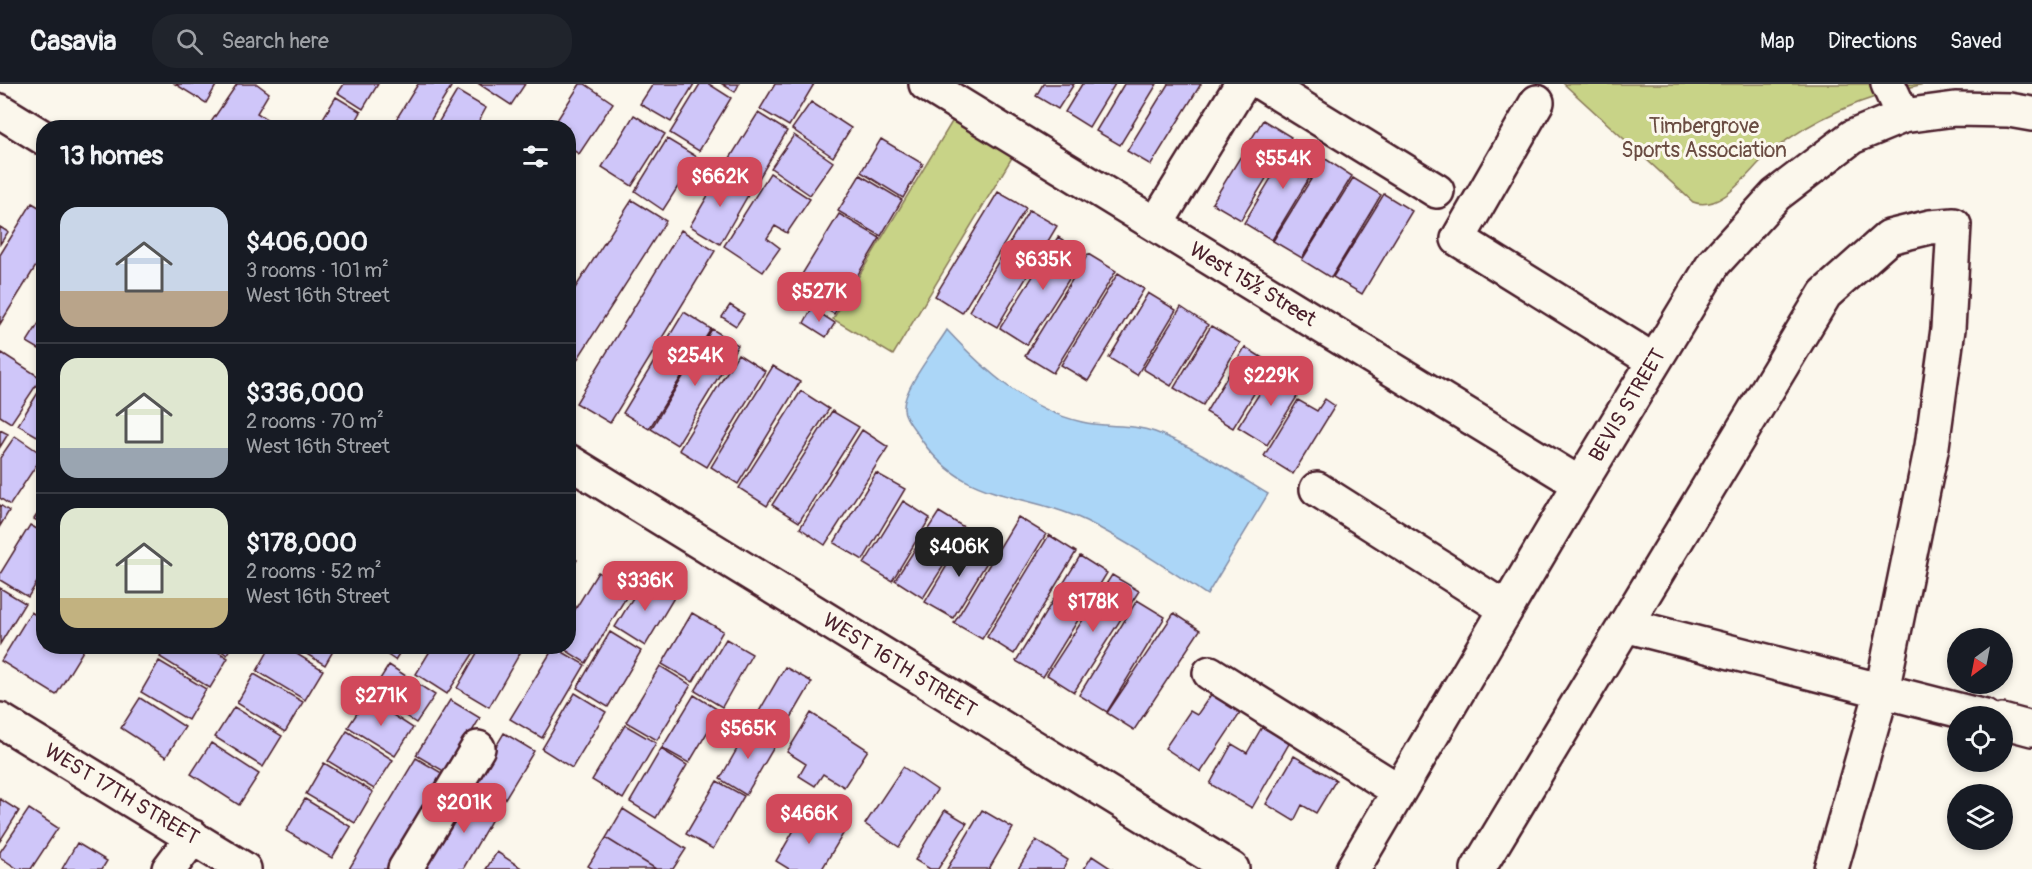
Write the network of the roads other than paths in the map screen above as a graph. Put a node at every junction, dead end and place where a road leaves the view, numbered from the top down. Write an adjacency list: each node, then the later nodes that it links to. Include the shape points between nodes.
1 (926, 84): 11 (street, West 15½ Street)
2 (1242, 84): 11 (street)
3 (1263, 84): 10 (street)
4 (1888, 84): 8 (street)
5 (1537, 102): 12 (street, via 1458,239)
6 (0, 111): 9 (street)
7 (2032, 114): 8 (street, BEVIS STREET, via 1955,109)
8 (1903, 116): 12 (street, BEVIS STREET, via 1852,137 1776,195 1714,263)
9 (36, 133)
10 (1437, 191)
11 (1156, 224): 14 (street, West 15½ Street)
12 (1654, 361): 14 (street, BEVIS STREET)
13 (576, 466): 30 (street, WEST 16TH STREET)
14 (1580, 484): 16 (street, BEVIS STREET)
15 (1317, 489): 16 (street)
16 (1506, 609): 25 (street, BEVIS STREET)
17 (1625, 625): 19 (street); 19 (street, via 1825,294 1889,237 1954,225 1948,329 1932,446); 32 (street)
18 (1210, 674): 25 (street)
19 (1882, 690): 20 (street); 33 (street)
20 (1947, 707)
21 (2, 724): 26 (street, WEST 17TH STREET)
22 (2013, 725): 23 (street)
23 (2032, 729)
24 (478, 748): 29 (street)
25 (1399, 791): 31 (street, BEVIS STREET)
26 (193, 837): 27 (street); 28 (street, WEST 17TH STREET)
27 (168, 869)
28 (244, 869)
29 (405, 869)
30 (1232, 869)
31 (1353, 869)
32 (1478, 869)
33 (1831, 869)

